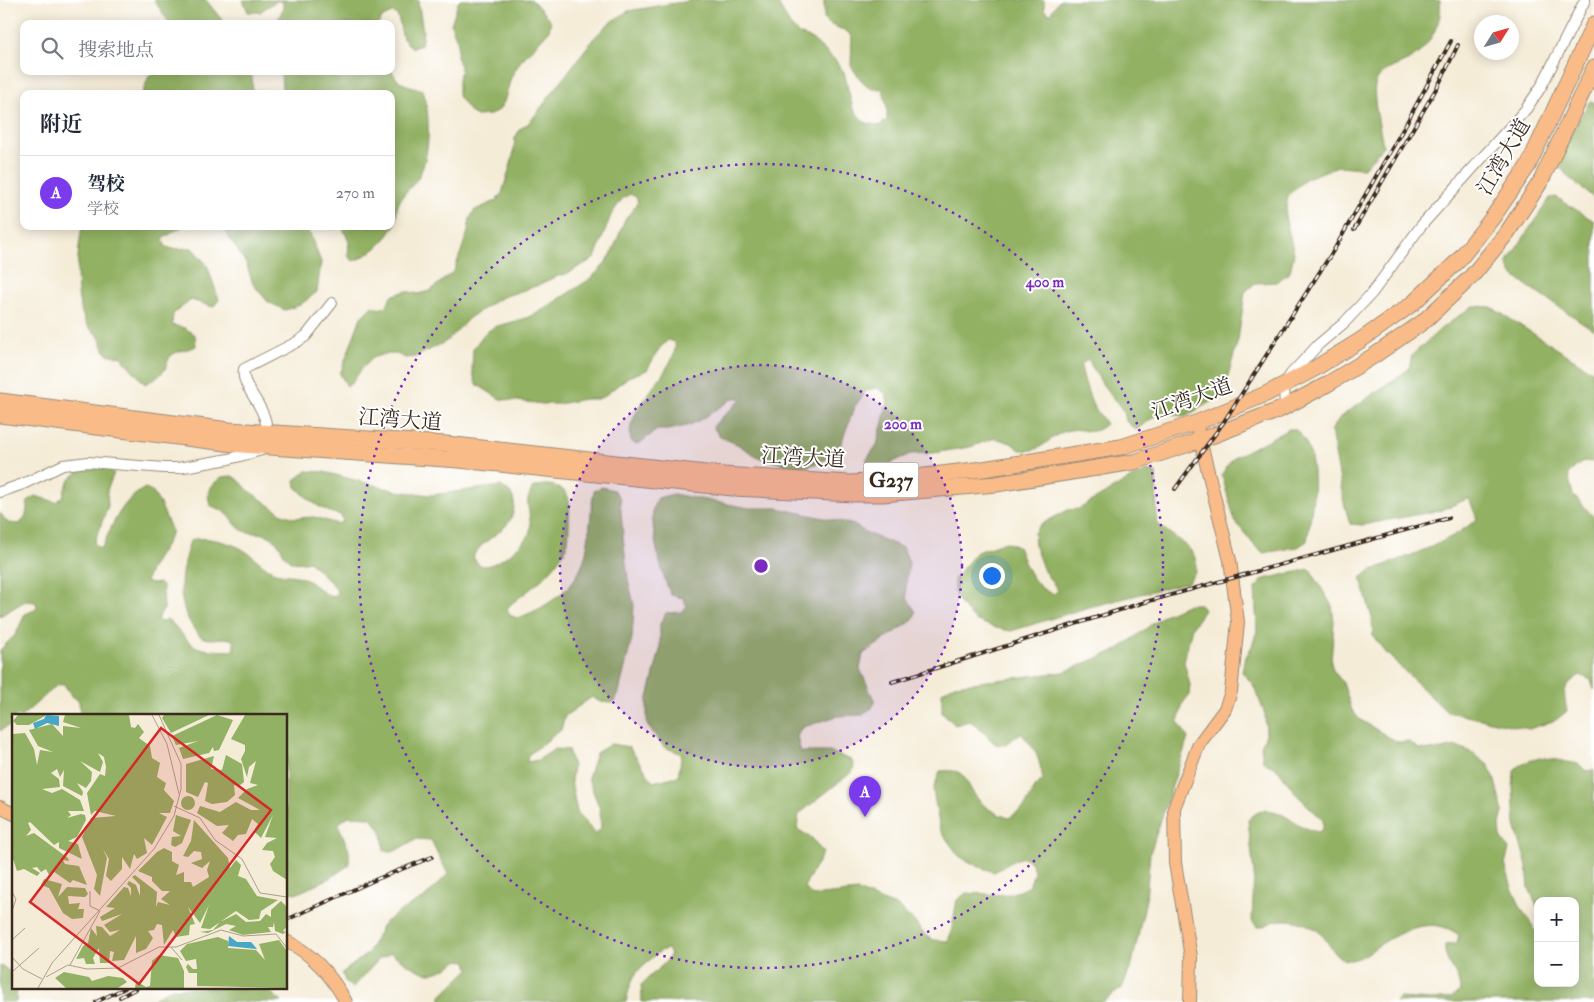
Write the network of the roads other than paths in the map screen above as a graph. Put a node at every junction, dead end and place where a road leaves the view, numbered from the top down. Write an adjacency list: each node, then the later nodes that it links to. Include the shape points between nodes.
1 (1585, 0): 5 (street, via 1541,87 1526,109 1421,226 1372,293 1319,344)
2 (1594, 24): 5 (highway, 江湾大道 / G237, via 1528,166 1458,262 1412,304 1361,340)
3 (1594, 68): 7 (highway, 江湾大道 / G237, via 1541,182 1507,233 1471,277 1415,328 1334,380)
4 (332, 303): 10 (street, via 302,339 244,369 243,375 266,423)
5 (1284, 385): 7 (street); 9 (highway, 江湾大道 / G237)
6 (0, 401): 10 (highway, 江湾大道 / G237, via 228,430)
7 (1284, 407): 11 (highway, 江湾大道 / G237)
8 (0, 415): 10 (highway, 江湾大道 / G237)
9 (1196, 423): 10 (highway, 江湾大道 / G237, via 1121,447 983,469 849,483 724,476 446,444); 11 (main road)
10 (265, 439): 11 (highway, 江湾大道 / G237, via 733,488 854,494 996,484 1134,462); 12 (street, via 262,450 257,452 178,468 88,462 63,465)
11 (1201, 440): 17 (main road, via 1230,560 1238,622 1231,692 1224,709 1199,744 1174,808 1175,863 1191,958)
12 (0, 492)
13 (0, 807): 14 (main road)
14 (12, 813)
15 (288, 941): 16 (main road, via 320,964)
16 (346, 1002)
17 (1190, 1002)

